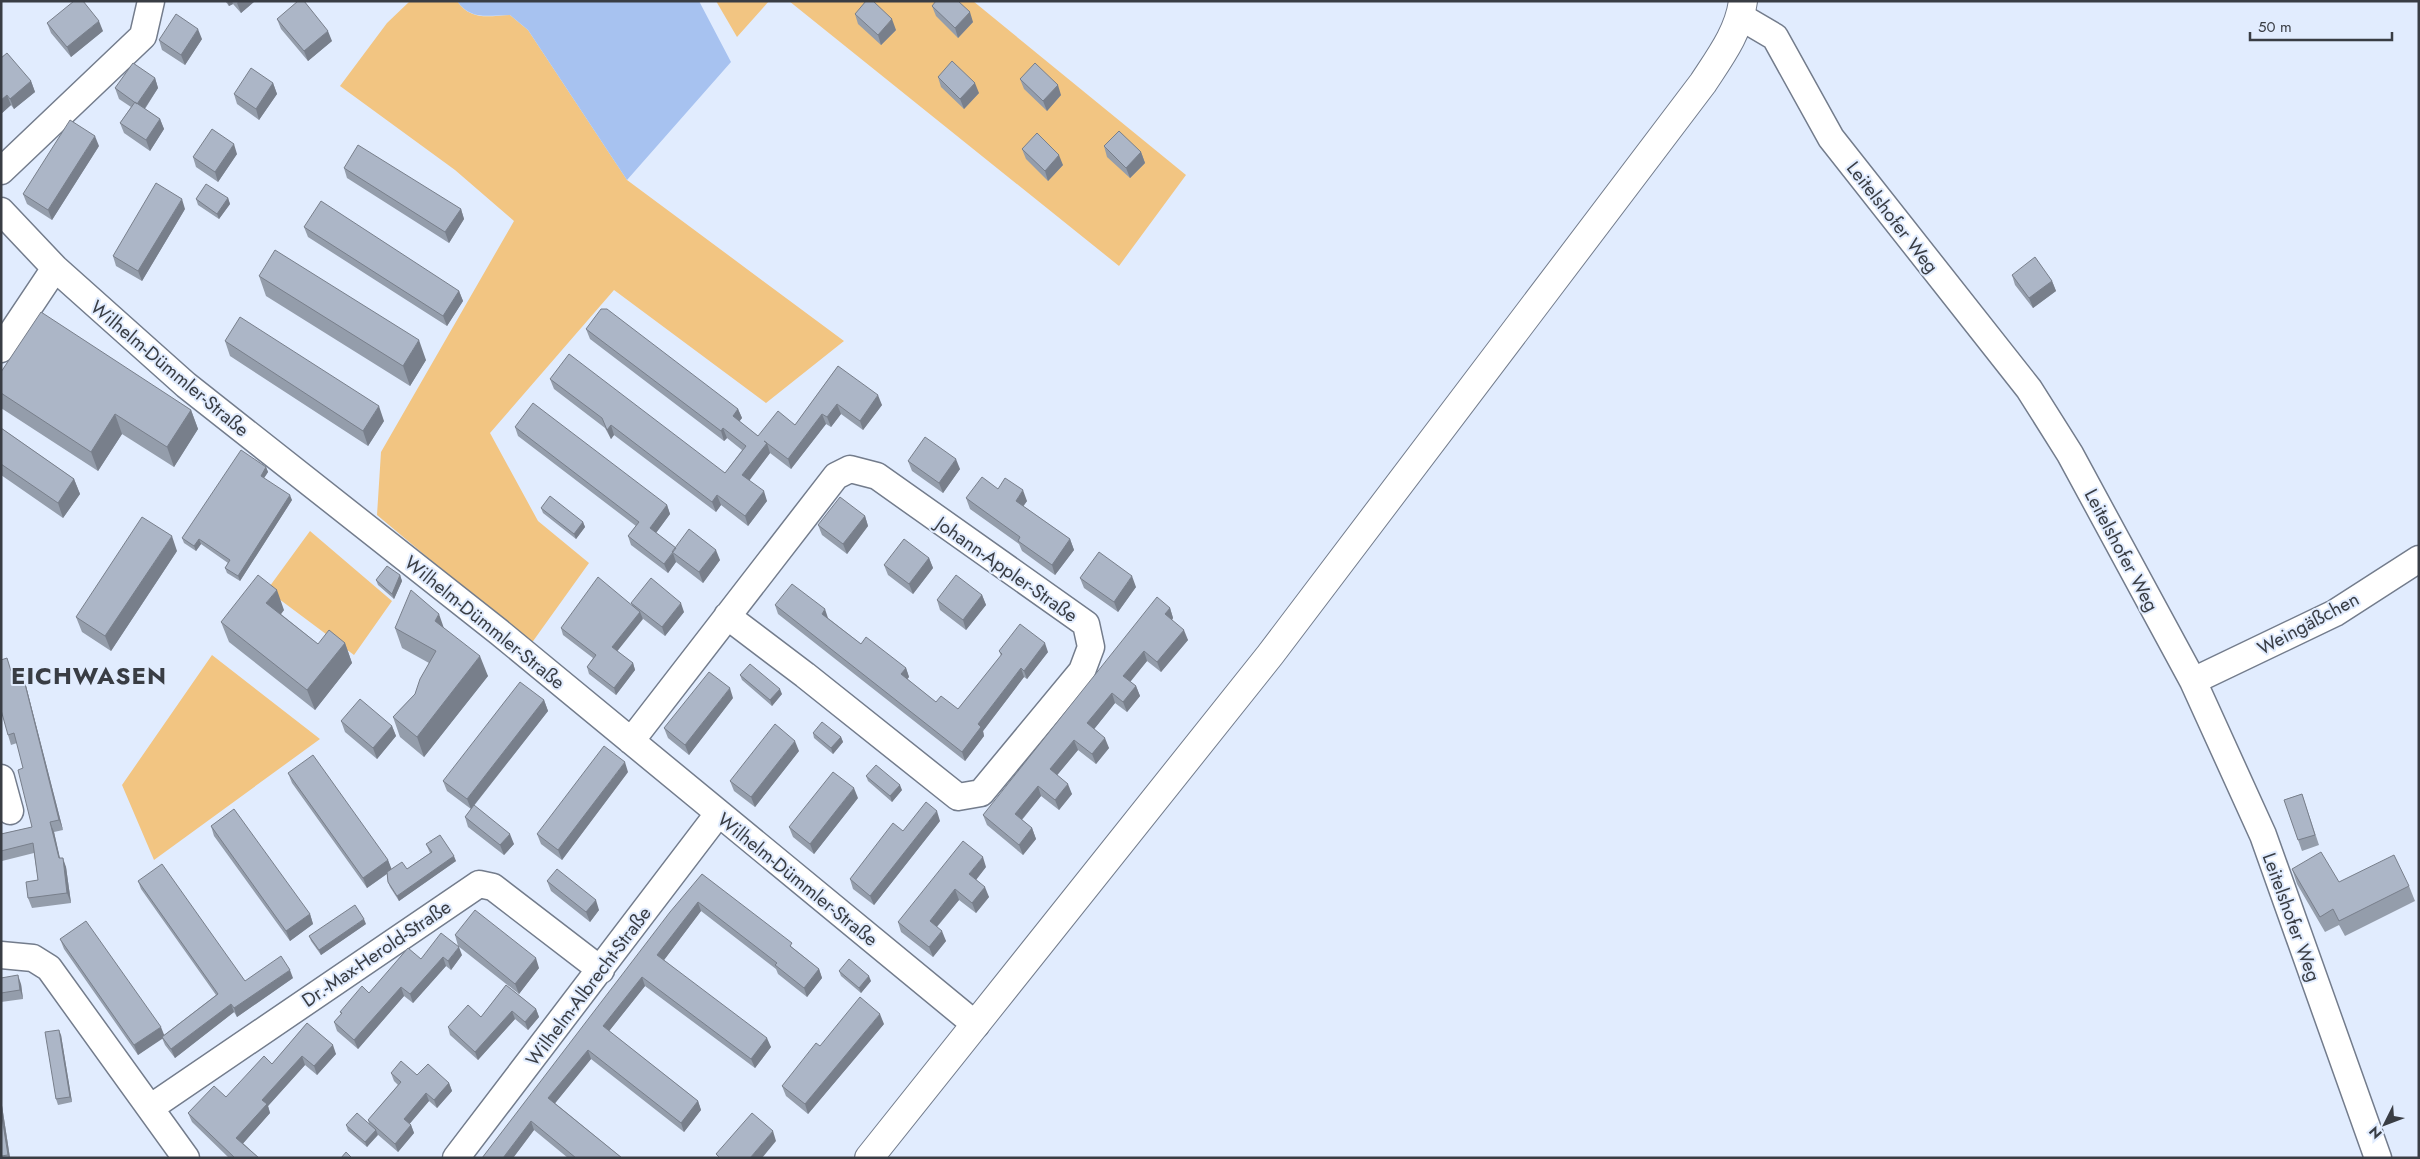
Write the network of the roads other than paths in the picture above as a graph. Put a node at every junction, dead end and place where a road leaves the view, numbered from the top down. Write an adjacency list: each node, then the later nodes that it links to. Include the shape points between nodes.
1 (151, 1): 3 (street, via 143,36)
2 (1742, 9): 9 (street, Leitelshofer Weg, via 1775,37 1831,138 2029,390 2070,454); 16 (main road, via 1728,44 1704,83 1270,655)
3 (1, 171)
4 (1, 211): 5 (street, Wilhelm-Dümmler-Straße)
5 (55, 268): 6 (street); 10 (street, Wilhelm-Dümmler-Straße, via 186,385 441,585)
6 (1, 349)
7 (2419, 558): 9 (street, Weingäßchen, via 2335,613)
8 (727, 616): 8 (street, Johann-Appler-Straße, via 836,476 850,469 877,476 1086,624 1091,647 1082,671 980,793 958,798); 10 (street, Johann-Appler-Straße)
9 (2193, 681): 21 (street, Leitelshofer Weg, via 2263,835)
10 (631, 741): 13 (street, Wilhelm-Dümmler-Straße)
11 (1, 778): 12 (street)
12 (10, 811)
13 (718, 814): 15 (street, Wilhelm-Albrecht-Straße); 16 (street, Wilhelm-Dümmler-Straße)
14 (1, 955): 17 (street, via 33,958 49,968)
15 (601, 970): 17 (street, Dr.-Max-Herold-Straße, via 492,887 478,884); 19 (street, Wilhelm-Albrecht-Straße)
16 (976, 1025): 20 (main road)
17 (150, 1108): 18 (street)
18 (186, 1158)
19 (456, 1158)
20 (869, 1158)
21 (2378, 1158)

